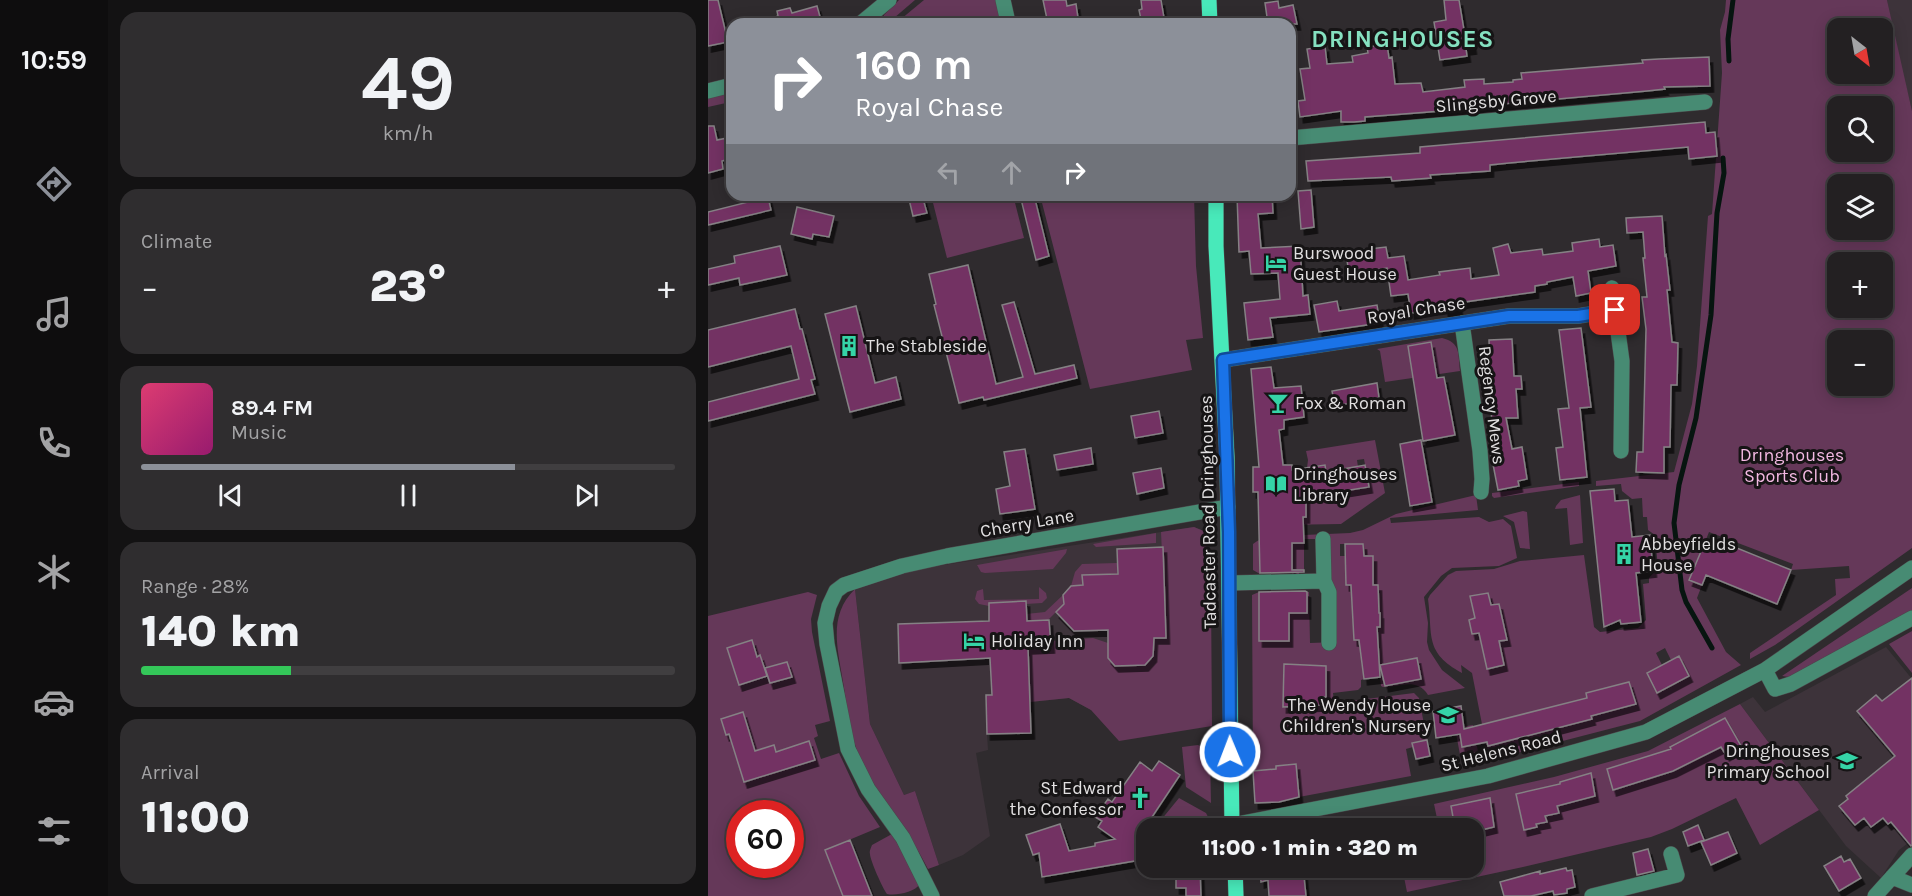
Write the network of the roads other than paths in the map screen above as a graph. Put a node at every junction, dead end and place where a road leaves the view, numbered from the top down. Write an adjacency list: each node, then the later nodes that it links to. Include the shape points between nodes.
1 (1003, 0): 5 (street)
2 (1209, 0): 6 (main road)
3 (882, 3): 4 (street)
4 (868, 18)
5 (1007, 18)
6 (1210, 18)
7 (726, 86): 8 (street)
8 (708, 91)
9 (1705, 102): 10 (street, Slingsby Grove)
10 (1296, 137)
11 (1216, 201): 15 (main road, Tadcaster Road Dringhouses)
12 (1612, 288): 13 (street)
13 (1615, 310): 14 (street, Royal Chase); 16 (street, via 1622,360)
14 (1462, 323): 15 (street, Royal Chase); 17 (street, Regency Mews, via 1480,451)
15 (1223, 360): 18 (main road, Tadcaster Road Dringhouses)
16 (1621, 451)
17 (1481, 492)
18 (1228, 507): 22 (main road, Tadcaster Road Dringhouses); 33 (street, Cherry Lane, via 947,556 855,580 836,591 825,633 848,749 868,789 903,838)
19 (1323, 539): 21 (street)
20 (1912, 568): 25 (street, St Helens Road)
21 (1324, 581): 22 (street); 24 (street, via 1329,592)
22 (1230, 583): 26 (main road, Tadcaster Road Dringhouses)
23 (1912, 618): 25 (street, via 1791,684 1775,689)
24 (1329, 643)
25 (1765, 670): 27 (street, St Helens Road, via 1646,732 1443,786)
26 (1232, 818)
27 (1278, 818)
28 (1671, 854): 35 (street, via 1677,875)
29 (1912, 855): 30 (street)
30 (1892, 877): 32 (street); 36 (street)
31 (1235, 878): 34 (main road)
32 (1912, 885)
33 (932, 896)
34 (1236, 896)
35 (1592, 896)
36 (1875, 896)

